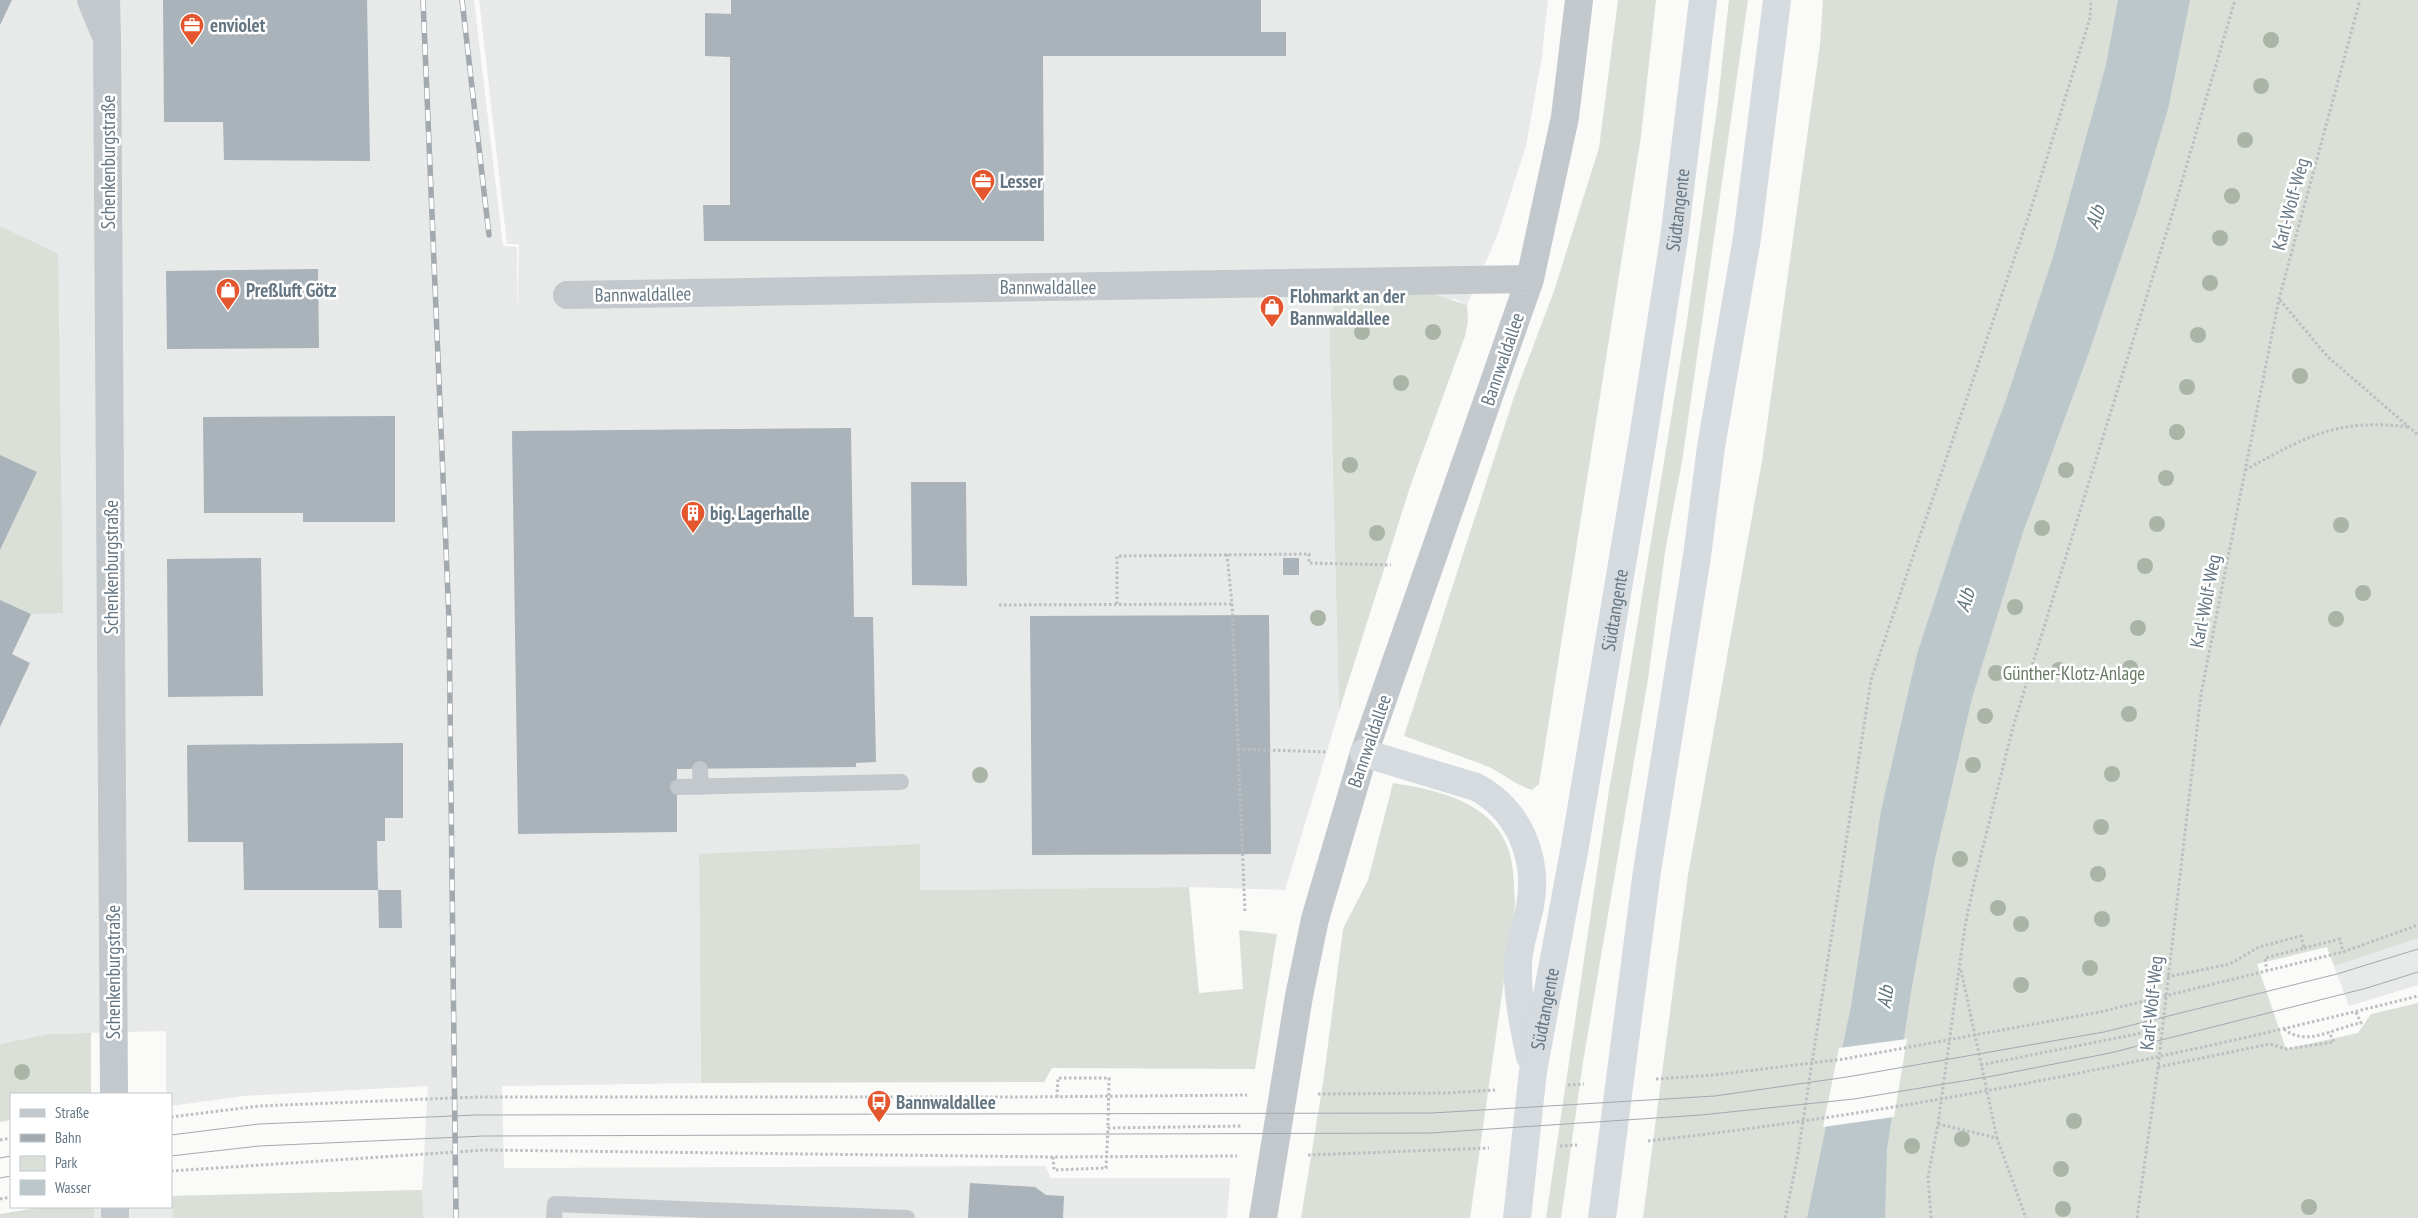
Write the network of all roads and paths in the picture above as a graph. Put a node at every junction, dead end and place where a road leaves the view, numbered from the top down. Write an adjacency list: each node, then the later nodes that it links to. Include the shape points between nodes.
1 (91, 0): 9 (street, Schenkenburgstraße)
2 (106, 0): 9 (street, Schenkenburgstraße)
3 (1579, 0): 10 (street, Bannwaldallee, via 1565,117)
4 (1703, 0): 43 (highway, Südtangente, via 1674,239 1643,438 1575,846)
5 (1777, 0): 59 (highway, via 1747,238 1711,447 1647,871)
6 (2091, 0): 60 (path, via 2090,18 2030,212 1871,680 1797,1160)
7 (2235, 0): 31 (path, via 2014,728 1974,882)
8 (2360, 0): 12 (path, Karl-Wolf-Weg)
9 (107, 39): 44 (street, Schenkenburgstraße)
10 (1530, 279): 11 (street, Bannwaldallee); 17 (street, Bannwaldallee)
11 (567, 295)
12 (2279, 299): 13 (path, via 2327,356); 15 (path, Karl-Wolf-Weg)
13 (2410, 428): 14 (path); 15 (path, via 2380,424 2345,426 2303,439)
14 (2418, 435)
15 (2245, 471): 34 (path, Karl-Wolf-Weg, via 2201,694)
16 (1227, 554): 17 (path, via 1309,554 1309,563); 18 (path, via 1117,556); 19 (path)
17 (1429, 567): 22 (street, Bannwaldallee)
18 (1117, 604): 19 (path); 20 (path)
19 (1232, 604): 21 (path)
20 (999, 605)
21 (1238, 749): 22 (path); 27 (path)
22 (1364, 753): 43 (highway, via 1476,786 1503,806 1521,832 1532,883 1518,965 1523,1022); 49 (street, Bannwaldallee, via 1315,919 1298,996)
23 (700, 769): 26 (lane)
24 (901, 782): 26 (lane)
25 (678, 787): 26 (lane)
26 (701, 787)
27 (1245, 912)
28 (2418, 925): 30 (path)
29 (2304, 948): 30 (path, via 2340,939); 32 (path, via 2265,958); 34 (path, via 2301,936 2295,937 2259,947 2230,964)
30 (2343, 952): 32 (path)
31 (1960, 968): 41 (path); 48 (path)
32 (2267, 972): 33 (path)
33 (2256, 975)
34 (2167, 977): 38 (path, Karl-Wolf-Weg)
35 (2418, 996): 36 (path)
36 (2356, 1012): 37 (path); 40 (path, via 2361,1023)
37 (2283, 1028): 39 (path); 40 (path, via 2304,1038)
38 (2162, 1029): 41 (path); 42 (path, Karl-Wolf-Weg)
39 (2268, 1032)
40 (2329, 1032): 42 (path, via 2334,1042 2287,1049 2270,1044)
41 (1981, 1064): 51 (path)
42 (2158, 1067): 63 (path, Karl-Wolf-Weg)
43 (1533, 1071): 58 (highway, Südtangente)
44 (114, 1093)
45 (1024, 1097): 47 (path, via 477,1097 259,1106)
46 (1057, 1097): 50 (path, via 1058,1078 1110,1078)
47 (172, 1117)
48 (1938, 1124): 51 (path); 61 (path, via 1928,1176)
49 (1277, 1125): 50 (path); 57 (street, Bannwaldallee)
50 (1108, 1128): 53 (path, via 1106,1168 1054,1170)
51 (1998, 1138): 62 (path)
52 (1021, 1156): 54 (path, via 485,1150)
53 (1053, 1157)
54 (172, 1171)
55 (554, 1218): 56 (lane, via 555,1204)
56 (907, 1218)
57 (1264, 1218)
58 (1517, 1218)
59 (1602, 1218)
60 (1785, 1218)
61 (1931, 1218)
62 (2026, 1218)
63 (2138, 1218)

